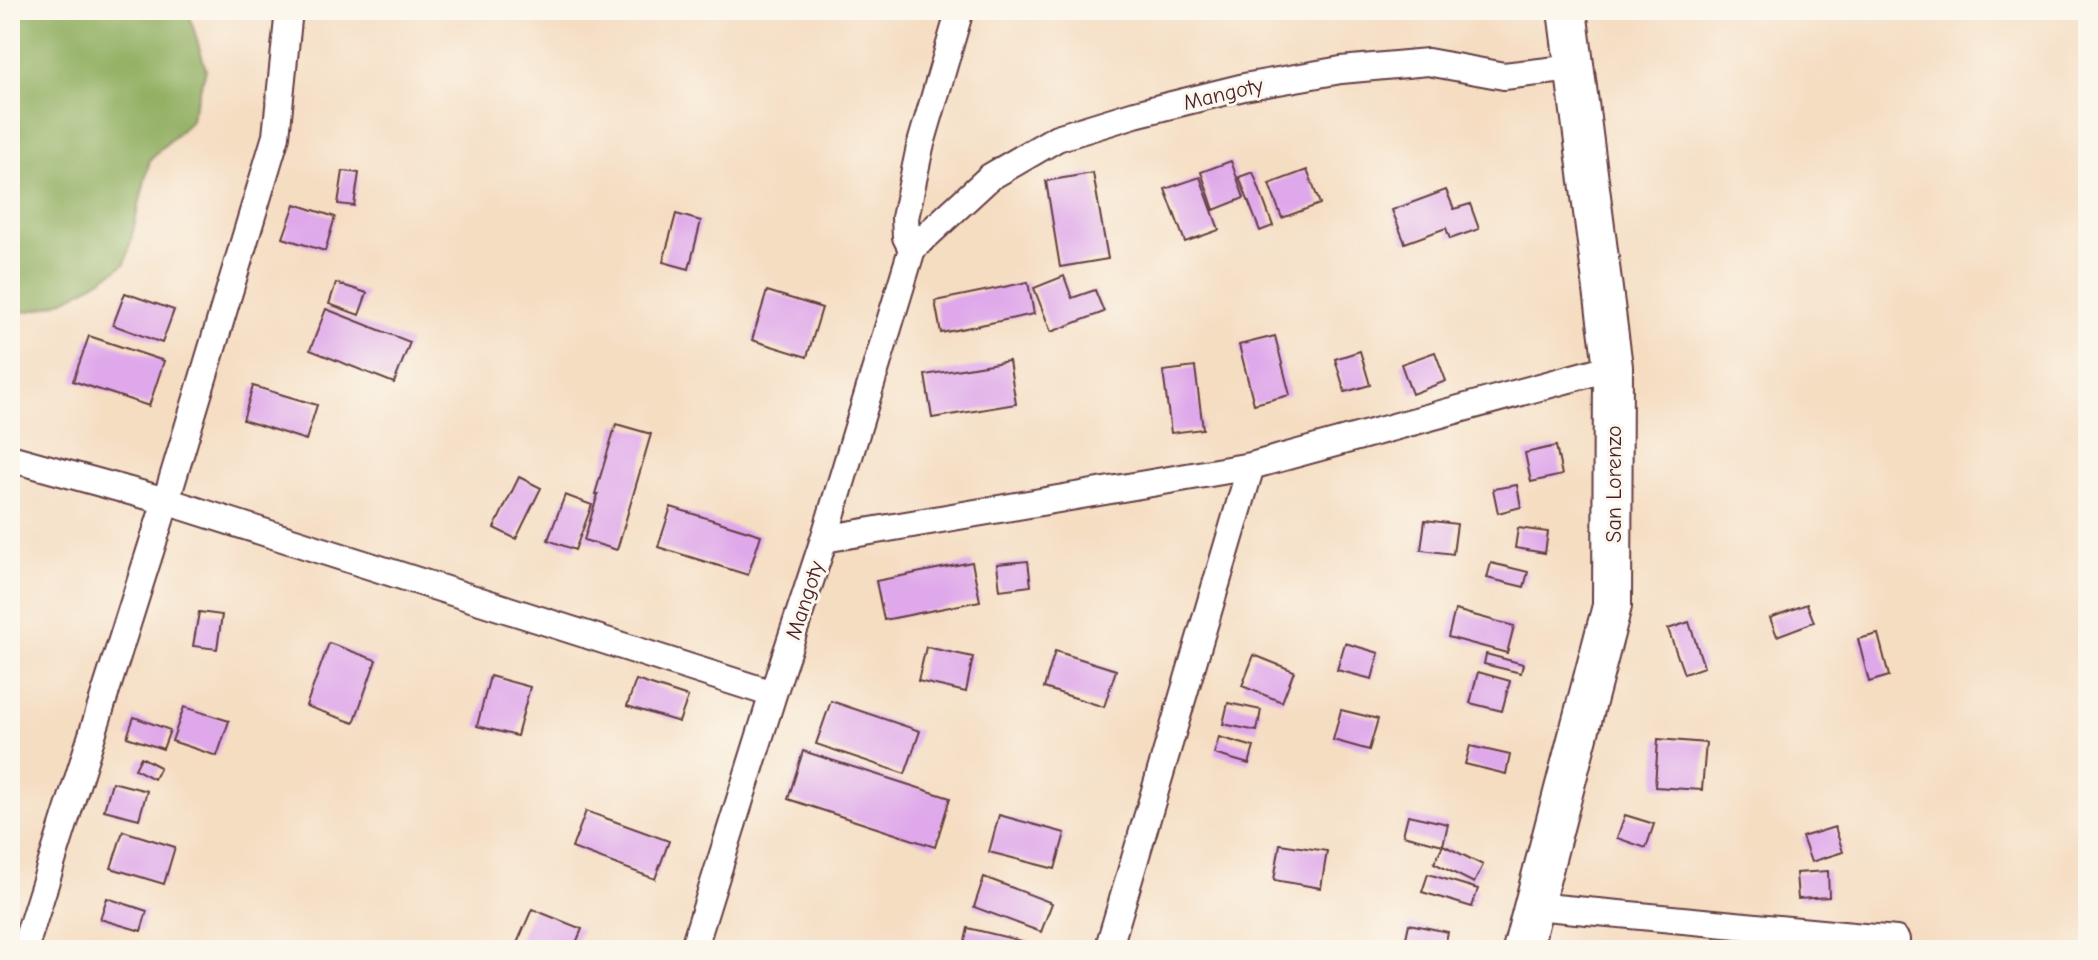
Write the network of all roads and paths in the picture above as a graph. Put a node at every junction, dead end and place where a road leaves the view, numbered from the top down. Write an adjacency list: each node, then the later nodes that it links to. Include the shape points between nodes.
1 (289, 10): 9 (street, via 276,136)
2 (960, 10): 5 (street, Mangoty, via 905,218)
3 (1567, 10): 4 (street, San Lorenzo)
4 (1574, 68): 5 (street, Mangoty, via 1504,76 1428,62 1341,70 1135,114 1057,138 990,177); 6 (street, San Lorenzo)
5 (912, 249): 10 (street, Mangoty)
6 (1613, 367): 8 (street); 12 (street, San Lorenzo, via 1612,606)
7 (10, 458): 9 (street)
8 (1251, 466): 10 (street); 16 (street)
9 (166, 501): 11 (street); 14 (street)
10 (824, 539): 11 (street, Mangoty)
11 (773, 694): 15 (street, Mangoty)
12 (1534, 906): 13 (street); 17 (street, San Lorenzo)
13 (1896, 940)
14 (24, 950)
15 (693, 950)
16 (1108, 950)
17 (1522, 950)

